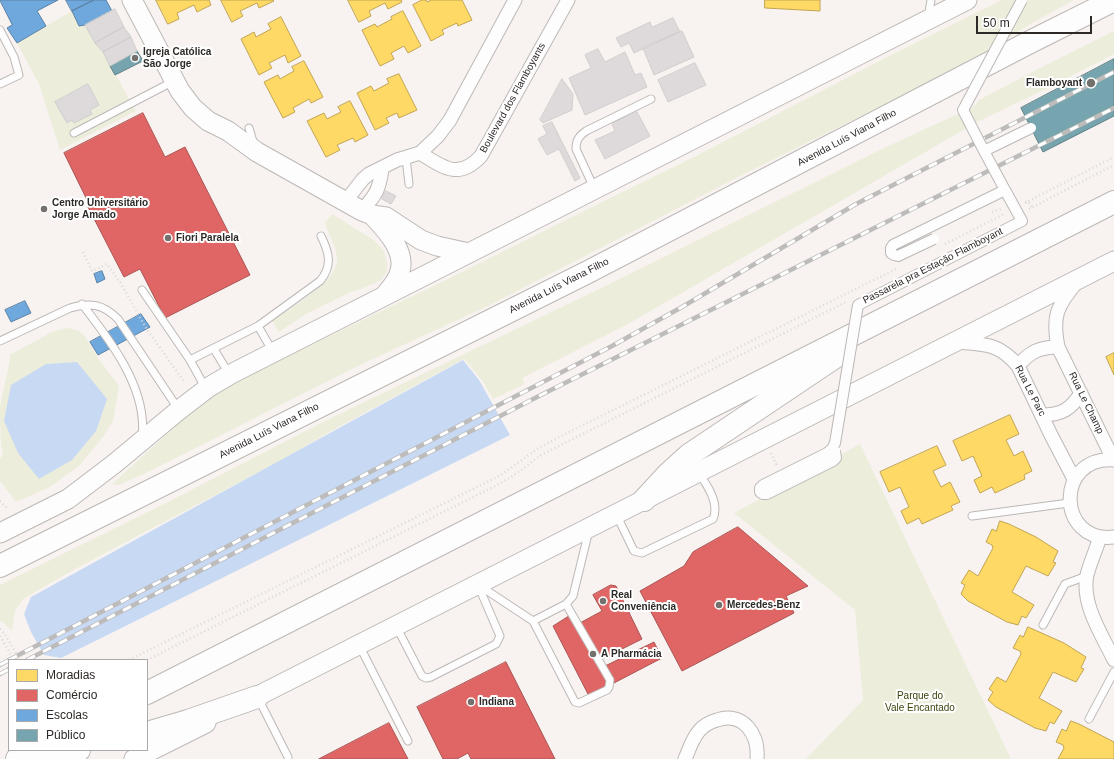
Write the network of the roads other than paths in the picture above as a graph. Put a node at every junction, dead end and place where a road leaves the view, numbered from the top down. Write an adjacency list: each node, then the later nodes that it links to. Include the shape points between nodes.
1 (132, 0): 12 (main road)
2 (514, 0): 20 (street, via 450,120)
3 (568, 0): 20 (street, Boulevard dos Flamboyants, via 481,156 466,169 455,170)
4 (931, 0): 9 (lane)
5 (967, 0): 9 (main road)
6 (1022, 0): 18 (street, bridge, via 964,110)
7 (1090, 0): 11 (highway)
8 (1114, 0): 11 (highway, Avenida Luís Viana Filho)
9 (928, 20): 24 (main road)
10 (0, 30): 13 (lane, via 14,57 19,75)
11 (1030, 42): 64 (highway, Avenida Luís Viana Filho, via 586,273)
12 (174, 80): 17 (lane); 19 (main road, via 193,108 208,121 228,131)
13 (0, 84)
14 (651, 99): 24 (lane, via 586,131 576,142 576,149)
15 (249, 128): 19 (lane)
16 (1031, 128): 18 (street, bridge)
17 (74, 133)
18 (984, 151): 25 (street, bridge)
19 (257, 152): 26 (main road)
20 (420, 153): 21 (street)
21 (406, 158): 22 (street); 23 (lane)
22 (382, 169): 26 (street, via 363,179); 28 (street, via 377,193)
23 (409, 184)
24 (594, 188): 31 (main road)
25 (1005, 190): 30 (street, bridge, via 893,245 891,253 898,256); 52 (street, Passarela pra Estação Flamboyant, bridge, via 1023,217 858,305 835,444 827,453 763,485 760,492 767,494 833,461 836,458)
26 (345, 202): 28 (main road)
27 (1114, 202): 36 (highway)
28 (367, 213): 31 (main road, via 386,217 421,240); 35 (main road, via 392,238 400,259 401,270)
29 (321, 236): 38 (lane, via 329,259 326,274 313,287)
30 (934, 239)
31 (469, 253): 35 (main road)
32 (1114, 260): 33 (main road)
33 (1081, 278): 40 (main road); 41 (street, via 1059,306 1055,321)
34 (142, 290): 44 (lane)
35 (385, 295): 43 (main road)
36 (926, 297): 56 (highway, via 689,455); 74 (highway)
37 (82, 304): 39 (lane, via 58,312); 49 (lane, via 102,307 118,319); 51 (lane, via 114,349 137,391 143,424)
38 (258, 326): 42 (lane); 43 (lane)
39 (0, 341)
40 (954, 342): 45 (street, Rua Le Parc, via 991,346 1007,354); 54 (main road)
41 (1058, 347): 45 (street, via 1039,349); 48 (street, Rua Le Champ)
42 (214, 349): 44 (lane); 46 (lane)
43 (273, 352): 46 (main road)
44 (190, 360): 47 (lane)
45 (1018, 366): 50 (street, Rua Le Parc)
46 (229, 375): 47 (main road)
47 (206, 389): 49 (main road)
48 (1081, 393): 50 (street, via 1075,403 1065,411 1054,415); 53 (street, Rua Le Champ)
49 (179, 410): 51 (main road)
50 (1042, 415): 55 (street, Rua Le Parc)
51 (141, 442): 61 (main road, via 68,499)
52 (835, 451)
53 (1114, 460): 55 (street, via 1095,462 1087,466)
54 (698, 472): 56 (main road); 58 (lane, via 712,496 716,510 713,519 638,553 634,551)
55 (1074, 480): 57 (street)
56 (644, 500): 58 (main road)
57 (1069, 503): 59 (lane); 62 (street, via 1072,515 1079,525)
58 (616, 514): 60 (main road)
59 (972, 516)
60 (589, 528): 66 (main road); 67 (lane, via 573,596)
61 (0, 533)
62 (1100, 537): 63 (street); 65 (street)
63 (1114, 538)
64 (0, 566)
65 (1087, 576): 69 (lane, via 1065,584); 72 (street, via 1086,588 1091,611)
66 (478, 584): 68 (lane); 70 (main road); 70 (lane, via 500,636 499,641 432,677 422,676)
67 (566, 604): 68 (lane); 68 (lane, via 610,680 607,690 579,703 575,702)
68 (533, 621)
69 (1043, 625)
70 (396, 626): 71 (main road)
71 (359, 645): 75 (main road); 77 (lane)
72 (1114, 660)
73 (1114, 672): 76 (lane)
74 (148, 692)
75 (257, 697): 78 (highway, via 188,721); 82 (lane)
76 (1089, 719)
77 (408, 741)
78 (156, 744)
79 (33, 751): 83 (highway)
80 (76, 751): 84 (highway)
81 (146, 751): 85 (main road)
82 (288, 757)
83 (17, 759)
84 (51, 759)
85 (134, 759)
86 (685, 759): 87 (street, via 699,730 710,722 736,718 746,725 754,736 758,751)
87 (757, 759)

